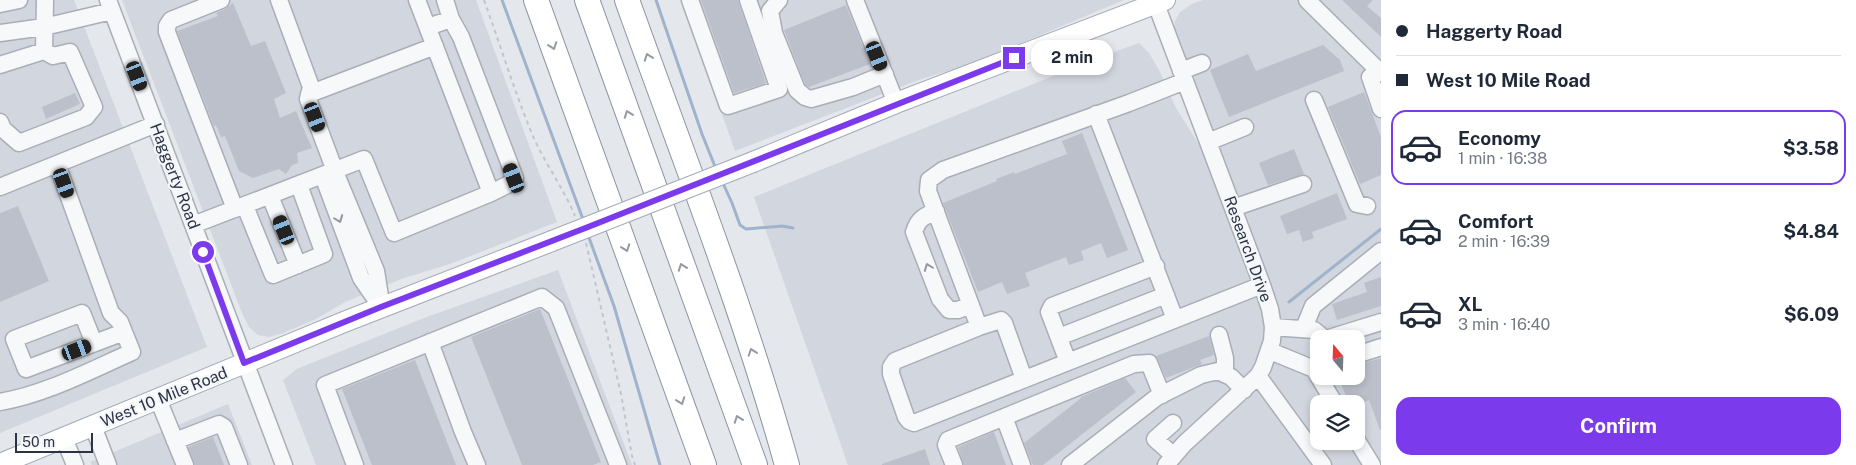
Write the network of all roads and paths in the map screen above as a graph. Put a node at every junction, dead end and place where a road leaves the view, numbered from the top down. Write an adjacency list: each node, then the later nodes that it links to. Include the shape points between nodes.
1 (45, 0): 17 (street)
2 (221, 0): 44 (street, via 171,20 167,32)
3 (279, 0): 27 (street, via 311,87)
4 (417, 0): 18 (street)
5 (445, 0): 16 (street)
6 (536, 0): 96 (highway, one-way to 96)
7 (587, 0): 97 (highway, one-way to 7)
8 (627, 0): 98 (highway, one-way to 8, via 731,290)
9 (690, 0): 10 (street, via 728,106 779,89)
10 (748, 0)
11 (779, 0): 24 (street, via 770,11 774,33 797,90 805,97 810,99 853,88)
12 (855, 0): 24 (street)
13 (1307, 0): 25 (street)
14 (1160, 2): 26 (street, Research Drive); 29 (main road, West 10 Mile Road)
15 (110, 5): 17 (street); 33 (street, Haggerty Road)
16 (451, 19): 18 (street); 41 (street, via 461,37 514,178)
17 (44, 28): 19 (street); 21 (street)
18 (428, 28): 20 (street)
19 (0, 33)
20 (435, 46): 27 (street); 41 (street)
21 (44, 51): 23 (street); 32 (street, via 53,56 70,52 94,108 86,117 19,143 2,129)
22 (1202, 63): 26 (street)
23 (0, 65)
24 (885, 74): 29 (street)
25 (1375, 75): 30 (street)
26 (1183, 76): 31 (street, via 1130,103); 35 (street, Research Drive)
27 (310, 94): 37 (street, via 308,99)
28 (1314, 100): 43 (street, via 1358,204)
29 (896, 104): 54 (main road, West 10 Mile Road, bridge)
30 (1381, 109)
31 (1096, 114): 46 (street, via 944,170 929,180 928,191); 50 (street)
32 (0, 122)
33 (156, 124): 36 (street); 47 (street, Haggerty Road)
34 (1245, 127): 35 (street)
35 (1208, 142): 45 (street, Research Drive)
36 (57, 164): 40 (street); 62 (street, via 111,313)
37 (332, 172): 39 (street); 41 (street, via 364,159 394,233); 54 (street, via 326,184 361,278)
38 (1303, 184): 45 (street)
39 (298, 185): 42 (street); 49 (street, via 324,254)
40 (0, 187)
41 (491, 193)
42 (270, 196): 44 (street); 49 (street)
43 (1367, 206)
44 (240, 207): 47 (street); 49 (street, via 273,275)
45 (1233, 208): 51 (street, Research Drive)
46 (936, 211): 53 (street); 53 (street, one-way to 46, via 949,310 940,299 914,232 917,223)
47 (193, 225): 71 (street, Haggerty Road)
48 (1381, 251): 59 (street, via 1313,306)
49 (298, 265)
50 (1156, 266): 52 (street); 64 (street, via 1052,306 1049,312)
51 (1262, 285): 55 (street); 58 (street, Research Drive)
52 (1166, 295): 55 (street); 64 (street)
53 (971, 305): 57 (street)
54 (381, 307): 71 (main road, West 10 Mile Road)
55 (1175, 319): 70 (street)
56 (1381, 322): 61 (street)
57 (979, 327): 75 (street, via 1001,320 1004,323); 75 (street, via 895,361 890,374 909,421 914,422)
58 (1272, 327): 59 (street); 68 (street, Research Drive)
59 (1304, 328): 60 (street)
60 (1314, 330)
61 (1355, 330)
62 (124, 332): 66 (street); 79 (street, via 132,352 24,398)
63 (1219, 335): 73 (street)
64 (1059, 338): 70 (street)
65 (430, 342): 93 (street, via 325,385); 94 (street); 95 (street, via 542,297 556,308)
66 (94, 343): 66 (street, via 26,370 14,339 82,313)
67 (1381, 347): 69 (street)
68 (1270, 351): 72 (street); 74 (street, Research Drive)
69 (1365, 352)
70 (1068, 362): 75 (street)
71 (244, 363): 78 (main road, West 10 Mile Road); 92 (street, Haggerty Road)
72 (1310, 366)
73 (1225, 373): 76 (street); 77 (street, via 1218,371 1201,375)
74 (1258, 376): 76 (street, Research Drive); 102 (street)
75 (1024, 379)
76 (1244, 390): 86 (street, Research Drive)
77 (1162, 394): 80 (street, via 1149,363 1134,364); 101 (street)
78 (158, 399): 82 (main road, West 10 Mile Road); 84 (street)
79 (0, 402)
80 (1004, 417): 99 (street, via 948,440 946,445); 100 (street)
81 (1173, 423): 86 (street, via 1155,439)
82 (93, 426): 83 (main road, West 10 Mile Road); 89 (street)
83 (64, 438): 87 (main road, West 10 Mile Road); 88 (street)
84 (175, 441): 90 (street); 91 (street, via 219,424 224,427)
85 (1363, 450): 103 (street)
86 (1170, 460)
87 (1, 462)
88 (75, 465)
89 (108, 465)
90 (184, 465)
91 (239, 465)
92 (284, 465)
93 (355, 465)
94 (477, 465)
95 (618, 465)
96 (704, 465)
97 (755, 465)
98 (787, 465)
99 (954, 465)
100 (1022, 465)
101 (1070, 465)
102 (1323, 465)
103 (1372, 465)

